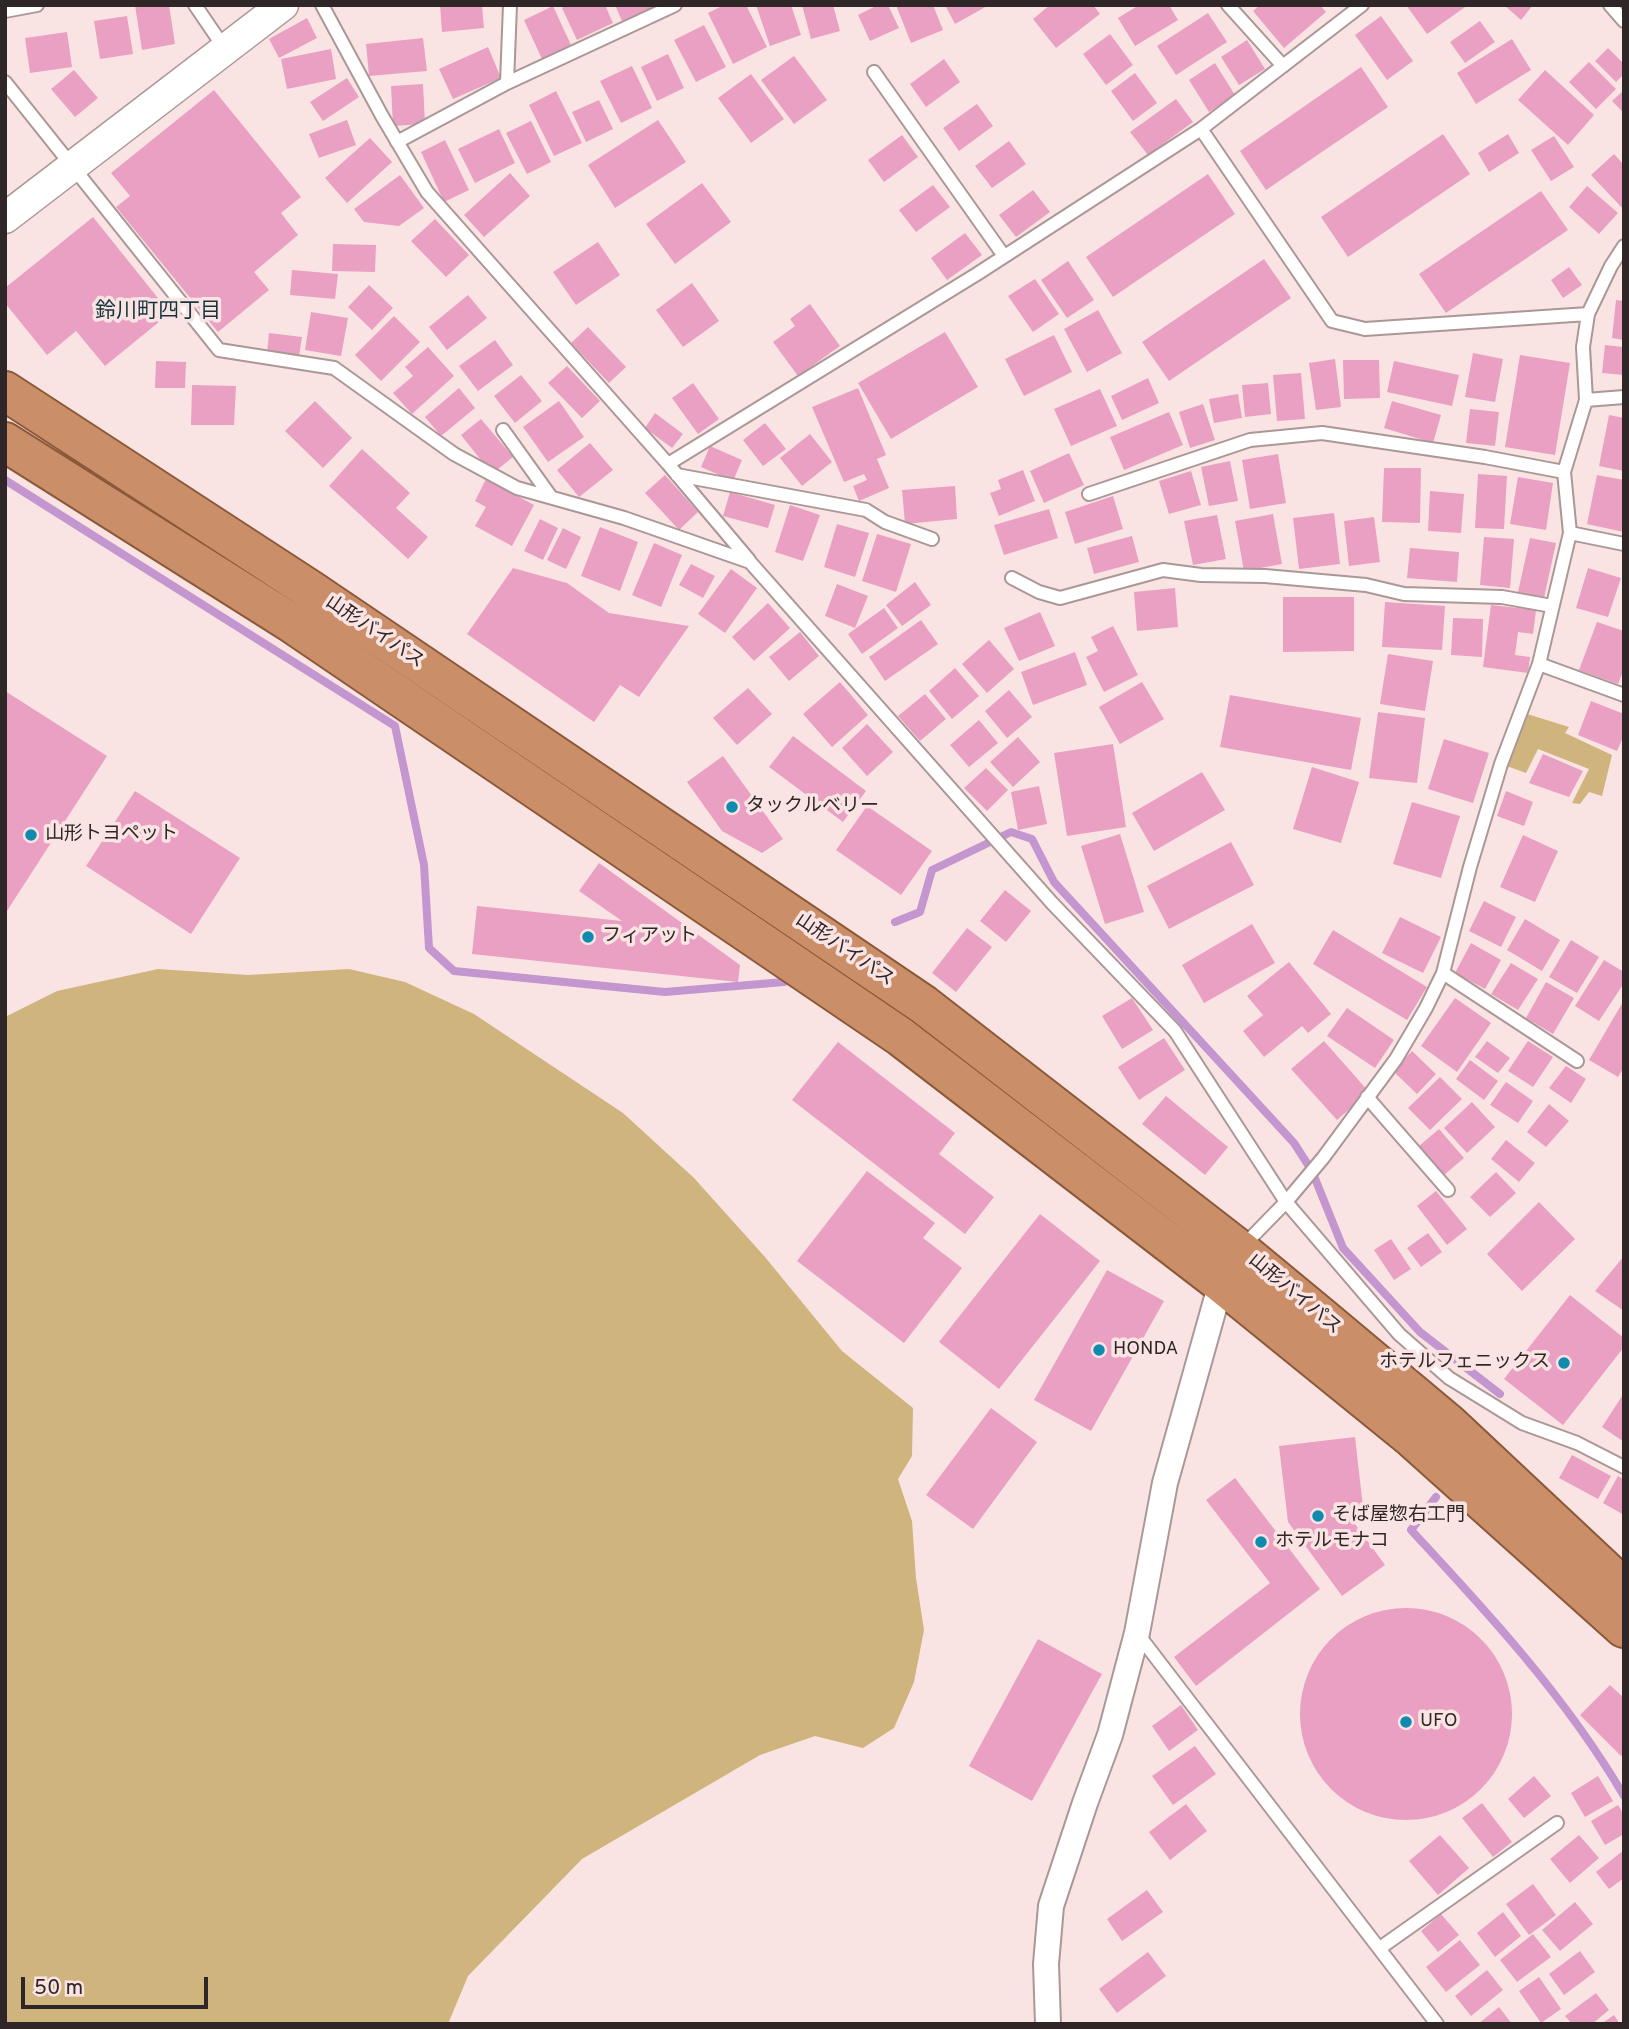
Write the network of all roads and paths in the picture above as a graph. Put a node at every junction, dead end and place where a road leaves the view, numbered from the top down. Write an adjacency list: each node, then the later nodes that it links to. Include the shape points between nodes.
1 (37, 5): 10 (lane)
2 (195, 5): 12 (lane)
3 (283, 5): 12 (street)
4 (322, 5): 18 (lane)
5 (510, 5): 16 (lane)
6 (675, 5): 16 (lane)
7 (1228, 5): 13 (lane)
8 (1362, 5): 13 (lane)
9 (1610, 5): 11 (lane)
10 (5, 11)
11 (1624, 22)
12 (226, 49): 19 (street)
13 (1283, 66): 17 (lane)
14 (874, 72): 22 (lane)
15 (5, 82): 19 (lane)
16 (508, 83): 18 (lane)
17 (1201, 129): 22 (lane); 23 (lane, via 1332,321 1365,329)
18 (397, 142): 29 (lane, via 428,192)
19 (72, 168): 20 (street); 33 (lane, via 219,350 334,368 454,454 517,488)
20 (5, 218)
21 (1624, 246): 23 (lane)
22 (1004, 256): 29 (lane)
23 (1588, 314): 26 (lane, via 1583,347)
24 (5, 391): 47 (highway, 山形バイパス, via 300,583 924,1005)
25 (1624, 397): 26 (lane)
26 (1586, 400): 30 (lane)
27 (503, 429): 33 (lane)
28 (5, 442): 47 (highway, 山形バイパス, via 290,622)
29 (668, 464): 31 (lane)
30 (1564, 472): 32 (lane, via 1322,433 1250,440); 34 (lane)
31 (677, 475): 35 (lane, via 866,510); 37 (lane)
32 (1089, 494)
33 (551, 497): 37 (lane)
34 (1570, 533): 36 (lane); 39 (lane)
35 (932, 539)
36 (1624, 544)
37 (750, 562): 46 (lane, via 1012,857 1175,1031)
38 (1012, 578): 39 (lane, via 1060,598 1163,570 1366,585 1404,594 1502,597)
39 (1552, 606): 40 (lane)
40 (1539, 664): 41 (lane); 42 (lane, via 1501,764)
41 (1624, 695)
42 (1443, 973): 43 (lane); 44 (lane, via 1396,1059)
43 (1577, 1061)
44 (1367, 1097): 45 (lane); 46 (lane)
45 (1448, 1190)
46 (1286, 1202): 47 (lane); 48 (lane, via 1399,1334 1449,1378 1522,1423)
47 (1231, 1267): 49 (highway, 山形バイパス, via 1449,1424); 50 (highway, 山形バイパス); 51 (street, via 1166,1483)
48 (1624, 1467)
49 (1624, 1588)
50 (1624, 1628)
51 (1137, 1633): 53 (lane); 54 (street, via 1110,1735 1051,1906)
52 (1557, 1823): 53 (lane)
53 (1380, 1948): 55 (lane)
54 (1048, 2024)
55 (1437, 2024)

